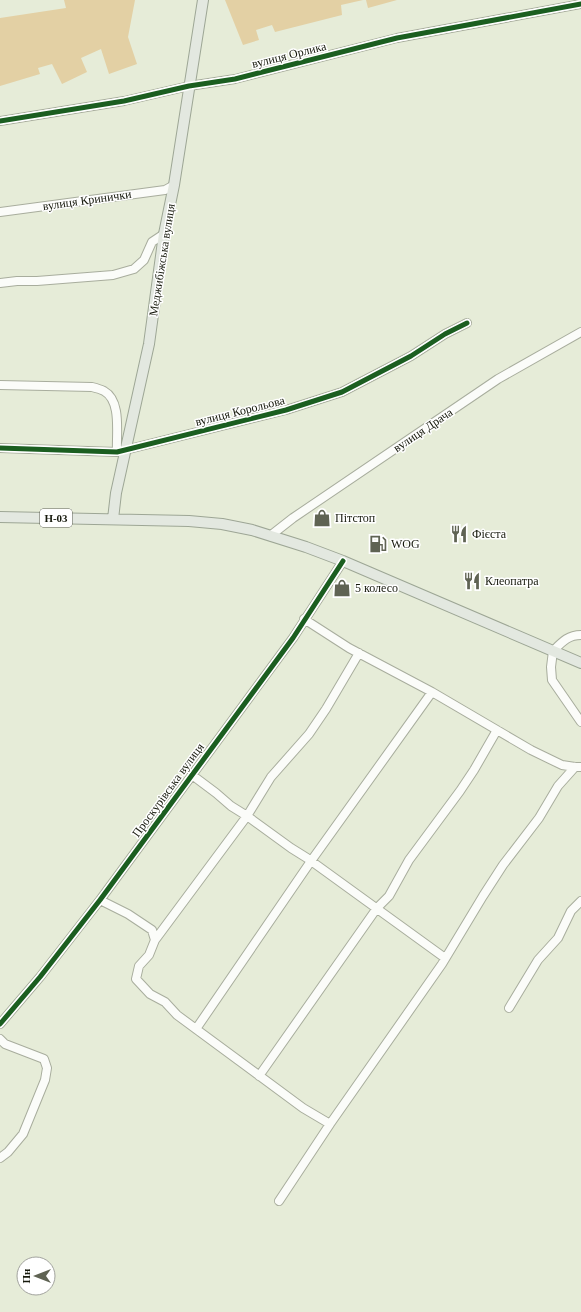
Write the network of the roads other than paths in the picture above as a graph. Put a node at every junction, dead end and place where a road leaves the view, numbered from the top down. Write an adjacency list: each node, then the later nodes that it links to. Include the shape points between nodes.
1 (203, 0): 3 (main road, Меджибіжська вулиця)
2 (581, 4): 3 (street, вулиця Орлика, via 397,38 234,79)
3 (189, 86): 4 (street, вулиця Орлика, via 124,101); 5 (main road, Меджибіжська вулиця)
4 (0, 120)
5 (174, 185): 6 (street, вулиця Кринички, via 165,190); 7 (main road, Меджибіжська вулиця)
6 (0, 212)
7 (164, 234): 8 (street, via 152,242 144,260 134,270 113,275); 13 (main road, Меджибіжська вулиця, via 149,344)
8 (0, 284)
9 (467, 323): 13 (street, вулиця Корольова, via 342,392 286,410)
10 (581, 332): 16 (street, вулиця Драча, via 498,379)
11 (0, 385): 13 (street, via 92,387 104,390 113,398)
12 (0, 448): 13 (street, вулиця Корольова)
13 (122, 451): 15 (main road, Меджибіжська вулиця)
14 (0, 517): 15 (main road, Н-03)
15 (113, 519): 16 (main road, Н-03, via 222,524)
16 (270, 536): 17 (main road, Н-03, via 306,546)
17 (343, 561): 18 (street, Проскурівська вулиця); 20 (main road, Н-03)
18 (304, 618): 21 (street); 27 (street, Проскурівська вулиця, via 293,638)
19 (581, 635): 20 (street, via 567,638)
20 (553, 650): 22 (main road, Н-03); 24 (street, via 552,680)
21 (359, 653): 23 (street); 28 (street, via 309,734 271,777)
22 (581, 663)
23 (432, 692): 25 (street); 29 (street)
24 (581, 722)
25 (497, 730): 26 (street, via 531,750 562,764); 32 (street, via 460,791 409,860 389,896)
26 (578, 767): 34 (street, via 558,786 540,818 503,865)
27 (192, 775): 28 (street, via 230,806); 30 (street, Проскурівська вулиця)
28 (247, 816): 29 (street); 33 (street)
29 (311, 861): 32 (street); 37 (street)
30 (100, 900): 33 (street, via 152,930); 36 (street, Проскурівська вулиця)
31 (581, 901): 35 (street, via 571,911 558,938 538,960)
32 (378, 908): 34 (street); 39 (street)
33 (156, 940): 37 (street, via 149,955 139,966 136,979 150,994 165,1002)
34 (445, 958): 40 (street)
35 (509, 1008)
36 (0, 1024)
37 (196, 1029): 39 (street)
38 (0, 1039): 41 (street, via 5,1044 44,1059 48,1068 24,1134)
39 (259, 1076): 40 (street)
40 (330, 1124): 42 (street)
41 (0, 1158)
42 (279, 1201)

